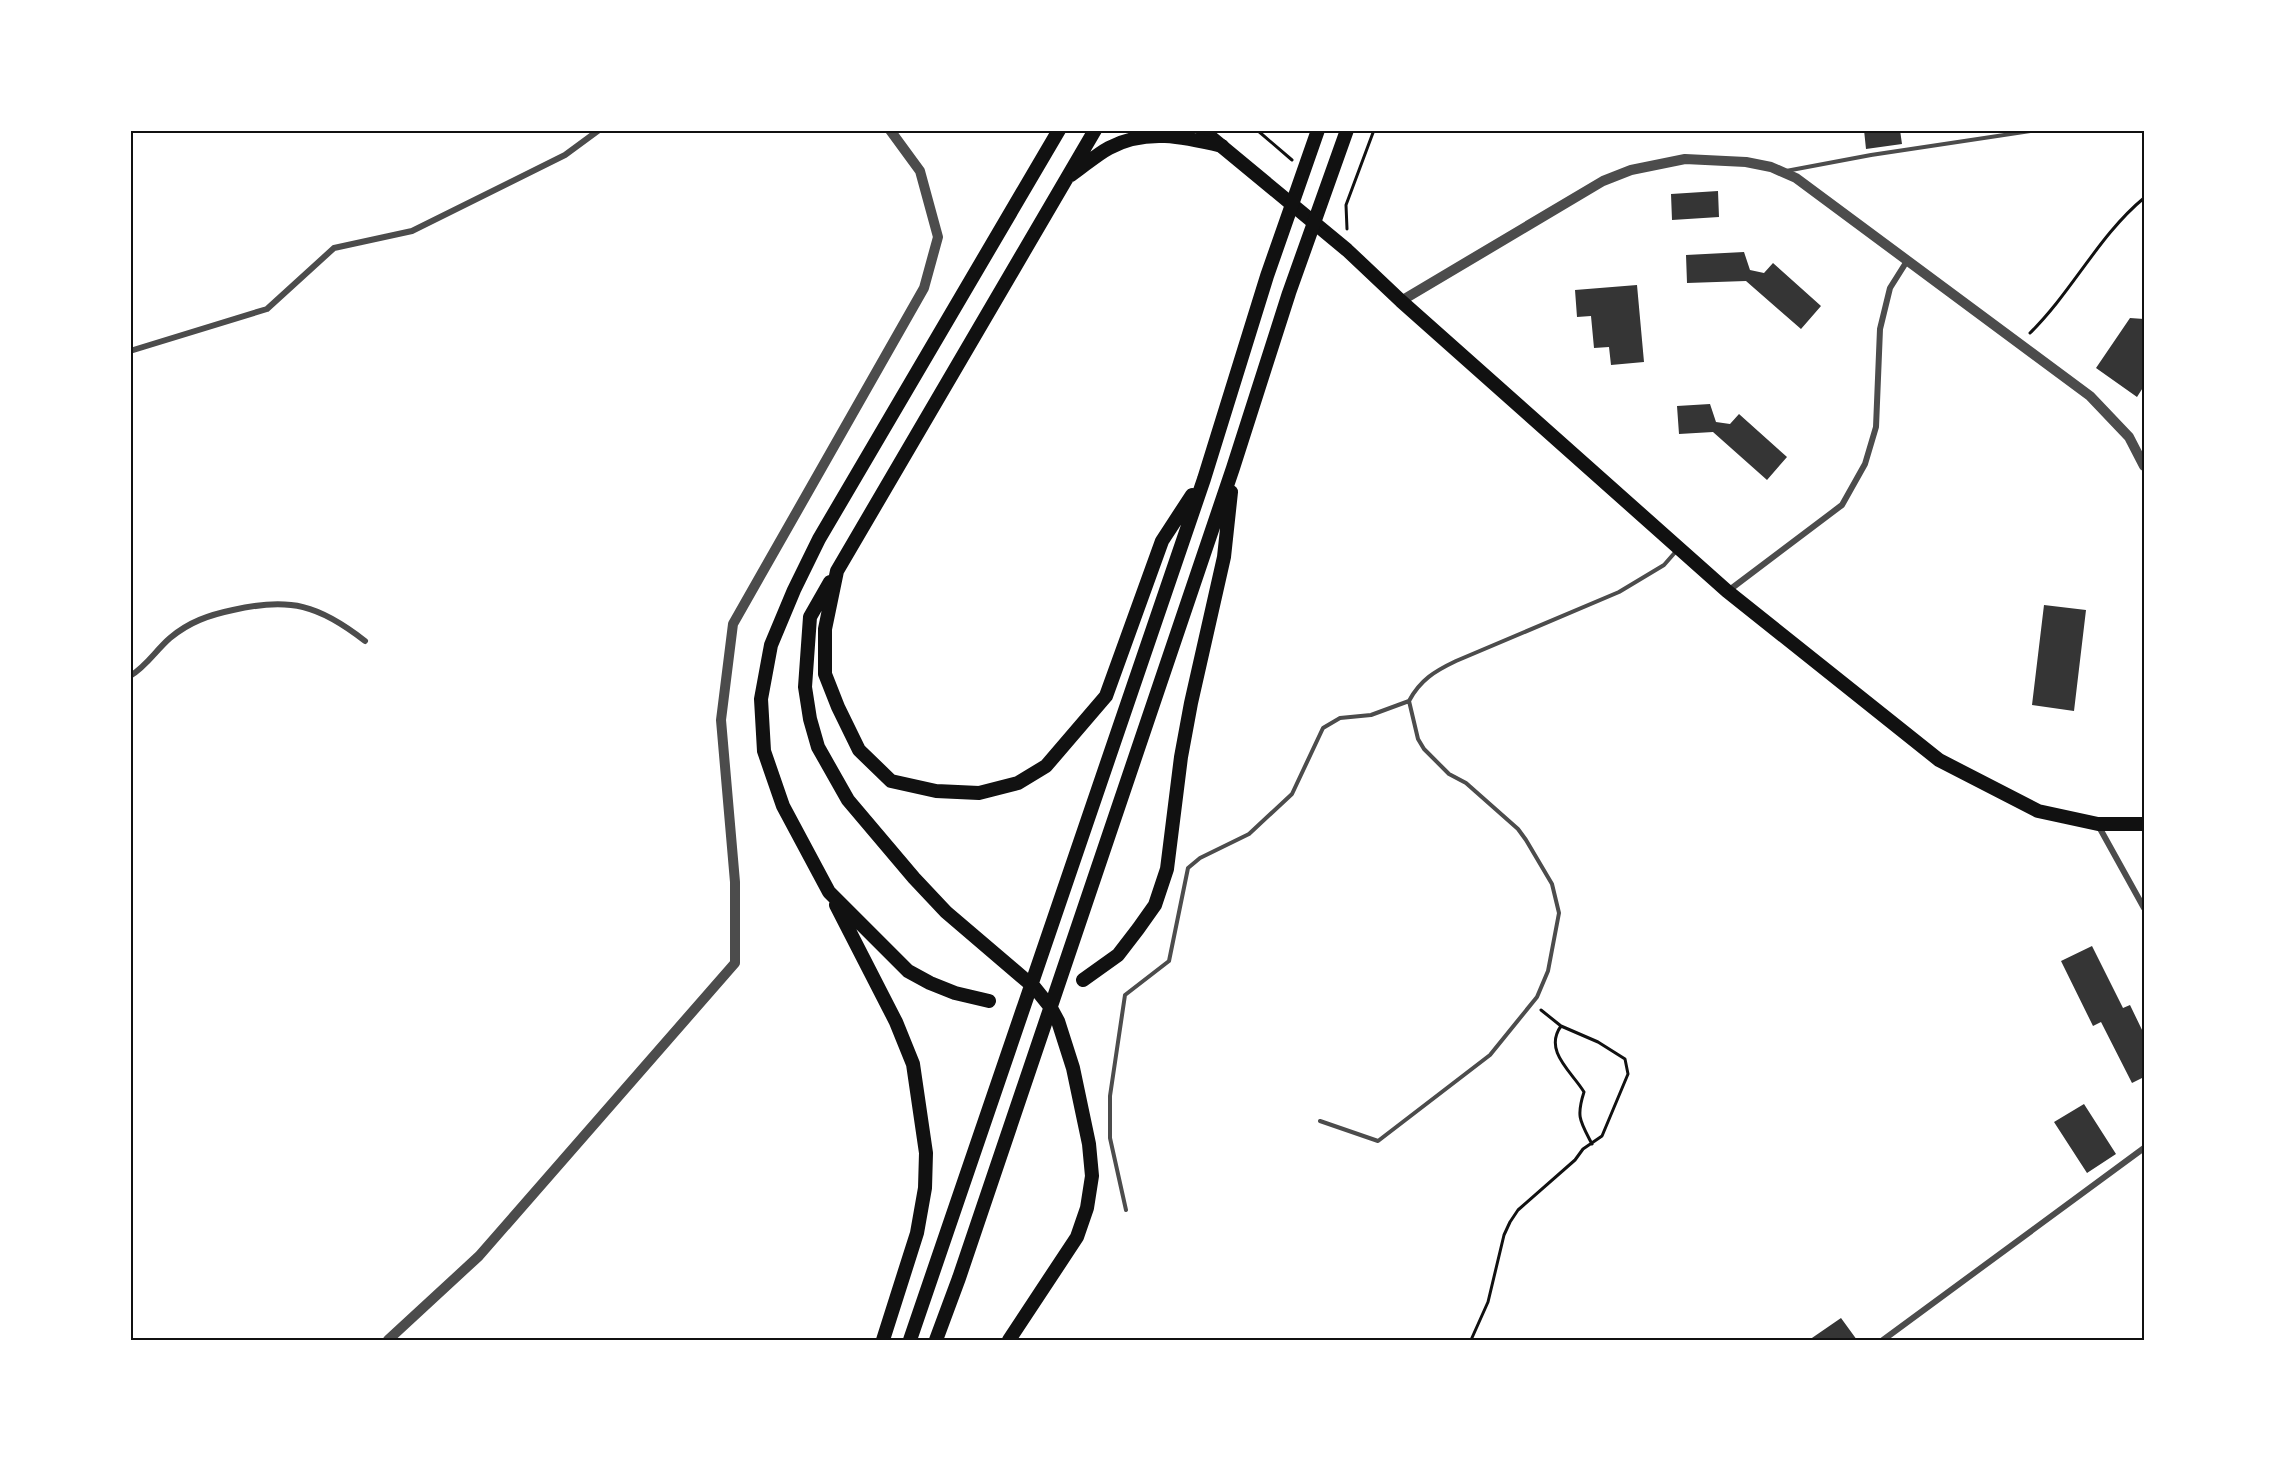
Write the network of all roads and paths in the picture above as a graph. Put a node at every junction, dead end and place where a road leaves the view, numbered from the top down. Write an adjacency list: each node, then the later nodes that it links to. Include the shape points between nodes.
1 (599, 130): 20 (street, via 566,155 412,231 334,248 267,309)
2 (890, 130): 42 (street, via 920,171 938,237 924,288 733,624 721,720 735,882 735,963 478,1256)
3 (1051, 130): 12 (main road)
4 (1059, 130): 12 (main road)
5 (1095, 130): 14 (main road)
6 (1202, 130): 11 (main road)
7 (1318, 130): 23 (main road, via 1266,276)
8 (1347, 130): 22 (main road)
9 (1374, 130): 16 (path, via 1346,205)
10 (2038, 130): 13 (lane)
11 (1222, 146): 14 (main road, via 1185,137 1150,135 1109,148); 16 (main road)
12 (1043, 158): 32 (main road, via 819,539 771,645 761,699 764,751 783,806)
13 (1782, 172): 17 (street, via 1796,178); 18 (street, via 1746,162 1685,159 1631,170 1603,181)
14 (1067, 178): 25 (main road)
15 (2145, 198): 19 (path, via 2124,214 2058,304)
16 (1347, 250): 18 (main road)
17 (1907, 261): 19 (street); 26 (street, via 1890,288 1880,329 1875,428 1865,464 1842,505)
18 (1401, 301): 24 (main road)
19 (2019, 344): 21 (street, via 2090,396 2129,437)
20 (130, 351)
21 (2145, 466)
22 (1233, 468): 34 (main road, via 1224,557 1191,702 1167,868 1155,905 1138,929 1118,955); 45 (main road)
23 (1204, 479): 25 (main road, via 1162,541 1106,696 1046,766 1018,783 979,793 936,791 891,781 859,750 825,674 825,628); 44 (main road)
24 (1679, 548): 26 (main road); 29 (lane, via 1664,565 1619,592 1432,672)
25 (837, 571): 46 (main road, via 810,617 805,687 818,747 848,800 914,878 946,912 1035,988 1051,1008 1083,1110 1091,1166 1087,1208 1077,1237)
26 (1727, 591): 30 (main road, via 1939,760 2038,811)
27 (365, 641): 28 (street, via 340,622 312,609 284,603 257,604 200,618 171,638)
28 (130, 676)
29 (1409, 701): 35 (lane, via 1424,749 1518,829 1552,884 1557,928 1548,971); 41 (lane, via 1371,715 1340,718 1323,728 1293,794 1249,834 1188,868 1168,961 1125,995 1110,1096 1110,1138)
30 (2098, 824): 31 (main road); 33 (street)
31 (2145, 824)
32 (829, 892): 36 (main road, via 908,971 939,986); 43 (main road, via 896,1022 913,1064 926,1153 917,1233)
33 (2145, 908)
34 (1083, 980)
35 (1537, 997): 37 (path, via 1540,1009); 38 (lane, via 1490,1055 1378,1141)
36 (989, 1001)
37 (1561, 1026): 39 (path, via 1555,1047 1568,1073 1584,1092 1579,1121); 39 (path, via 1625,1059 1628,1074 1602,1136)
38 (1320, 1121)
39 (1592, 1144): 47 (path, via 1518,1210 1510,1222 1488,1302)
40 (2145, 1148): 48 (street)
41 (1126, 1210)
42 (388, 1341)
43 (883, 1341)
44 (910, 1341)
45 (936, 1341)
46 (1009, 1341)
47 (1471, 1341)
48 (1884, 1341)

